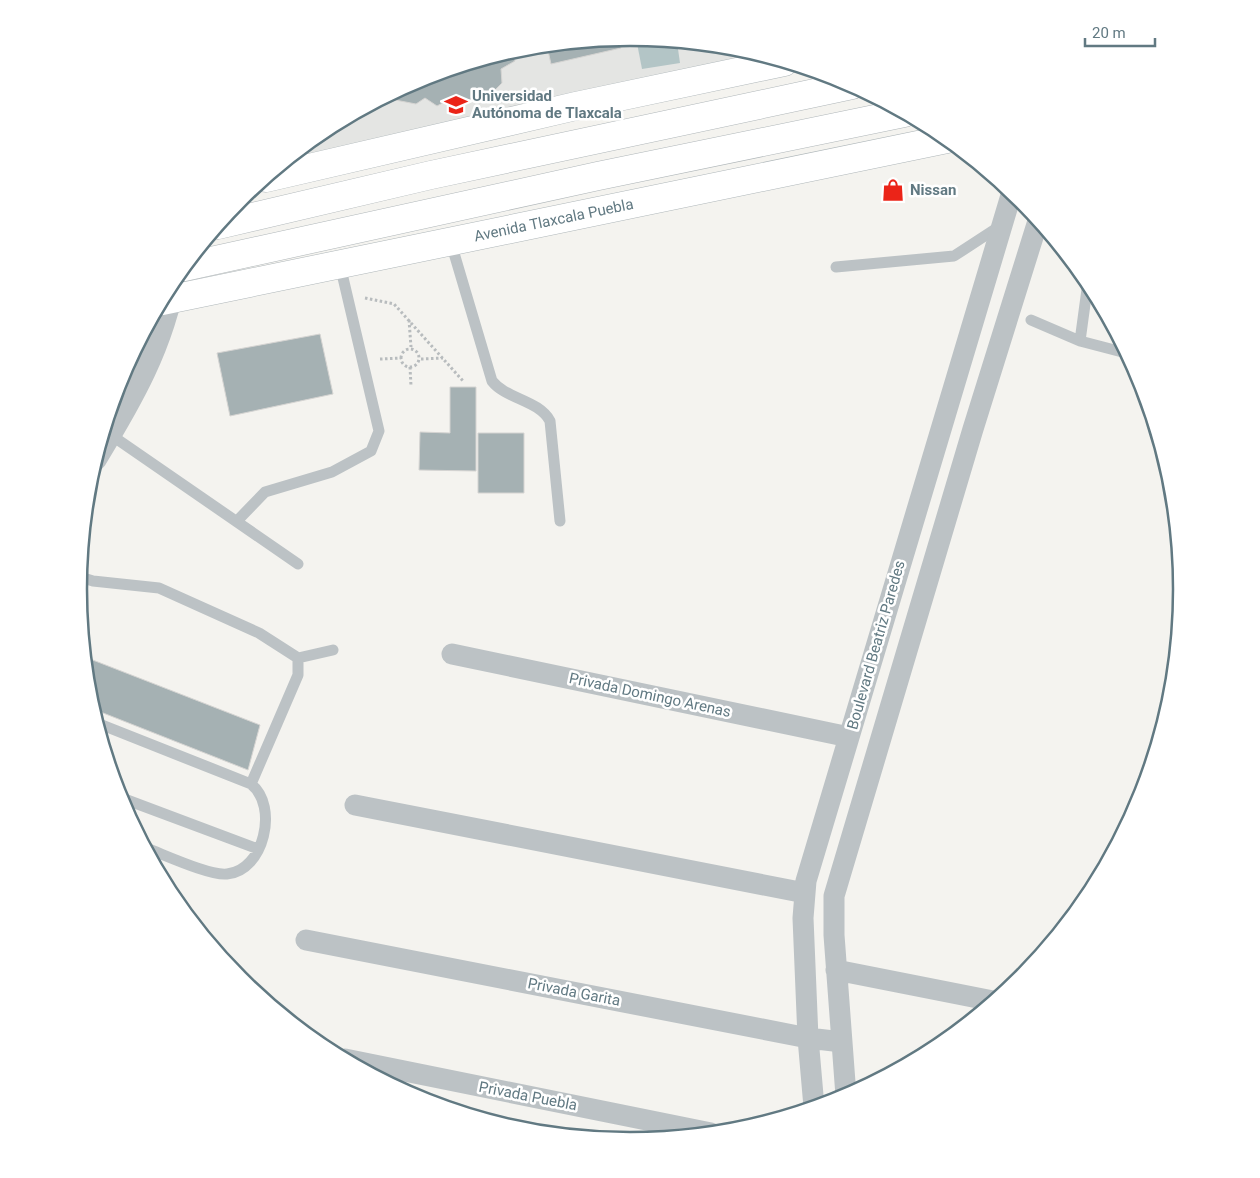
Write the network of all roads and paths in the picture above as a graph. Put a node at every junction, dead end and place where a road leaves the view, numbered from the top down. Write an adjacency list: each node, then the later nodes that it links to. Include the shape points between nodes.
1 (770, 65): 5 (main road)
2 (838, 88): 7 (main road, via 431,175)
3 (894, 115): 11 (main road)
4 (936, 141): 10 (main road, Avenida Tlaxcala Puebla)
5 (279, 175)
6 (1009, 200): 8 (street, Boulevard Beatriz Paredes)
7 (229, 223)
8 (1000, 226): 13 (lane, via 954,256); 42 (street, Boulevard Beatriz Paredes)
9 (1036, 228): 50 (street, Boulevard Beatriz Paredes, via 834,896)
10 (451, 243): 12 (main road, Avenida Tlaxcala Puebla); 35 (lane, via 492,381 542,411 550,421)
11 (195, 265)
12 (340, 265): 14 (main road, Avenida Tlaxcala Puebla); 34 (lane, via 379,431 370,451 332,472 265,492)
13 (836, 267)
14 (177, 291)
15 (1087, 297): 21 (lane)
16 (365, 298): 18 (path, via 394,304)
17 (167, 307): 20 (street)
18 (409, 320): 22 (path); 26 (path)
19 (1031, 320): 21 (lane)
20 (162, 331): 24 (lane); 32 (street, via 144,378)
21 (1080, 341): 23 (lane)
22 (410, 347): 25 (path, via 403,351); 28 (path)
23 (1118, 351)
24 (141, 353)
25 (401, 358): 27 (path); 29 (path, via 403,365)
26 (443, 358): 28 (path); 30 (path)
27 (379, 359)
28 (421, 359): 29 (path, via 417,366)
29 (410, 367): 31 (path)
30 (463, 381)
31 (411, 386)
32 (111, 435): 33 (street); 34 (lane)
33 (109, 438)
34 (238, 521): 36 (lane)
35 (560, 521)
36 (298, 564)
37 (87, 579): 40 (lane, via 159,588 259,633)
38 (333, 650): 40 (lane)
39 (452, 654): 42 (street, Privada Domingo Arenas)
40 (298, 658): 43 (lane, via 298,675)
41 (105, 726): 43 (lane)
42 (849, 737): 48 (street, Boulevard Beatriz Paredes)
43 (251, 784): 46 (lane, via 261,796 266,815)
44 (131, 801): 46 (lane)
45 (355, 805): 48 (street)
46 (258, 849): 47 (lane, via 251,862 226,874)
47 (155, 851)
48 (805, 893): 52 (street, Boulevard Beatriz Paredes, via 803,918)
49 (306, 940): 52 (street, Privada Garita)
50 (836, 970): 51 (street); 53 (street, Boulevard Beatriz Paredes)
51 (984, 1000)
52 (808, 1038): 53 (street, Privada Garita); 56 (street, Boulevard Beatriz Paredes)
53 (842, 1042): 55 (street, Boulevard Beatriz Paredes)
54 (367, 1063): 57 (street, Privada Puebla)
55 (845, 1087)
56 (813, 1099)
57 (691, 1128)

